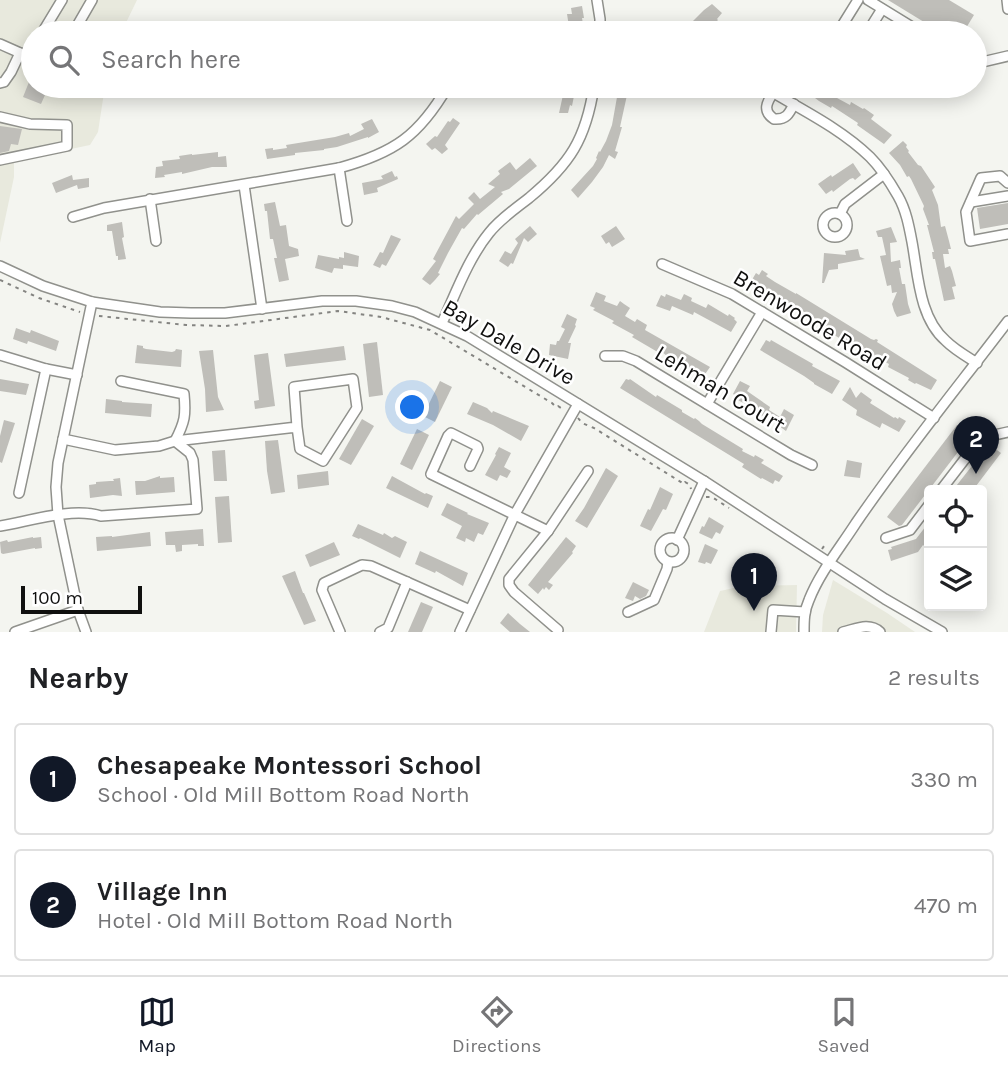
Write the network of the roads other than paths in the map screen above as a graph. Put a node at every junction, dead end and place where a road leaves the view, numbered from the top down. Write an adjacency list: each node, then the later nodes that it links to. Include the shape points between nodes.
1 (62, 0): 9 (street)
2 (92, 0): 10 (street)
3 (597, 0): 11 (street)
4 (858, 0): 12 (street)
5 (868, 0): 7 (street)
6 (1007, 0): 8 (street)
7 (882, 9): 13 (street); 14 (street)
8 (1008, 9)
9 (49, 21)
10 (80, 21)
11 (600, 21)
12 (845, 21)
13 (874, 21)
14 (902, 21)
15 (0, 44): 16 (street)
16 (20, 53): 19 (street)
17 (1008, 56): 18 (street)
18 (987, 61)
19 (0, 83)
20 (440, 98): 27 (street, via 411,135 377,156)
21 (592, 98): 45 (street, via 586,125 569,159 491,230)
22 (770, 98): 24 (street, via 767,113 774,119 789,115)
23 (783, 98): 24 (street)
24 (794, 104): 28 (street, via 856,145)
25 (0, 117): 26 (street, via 67,125 67,146)
26 (0, 160)
27 (339, 168): 30 (street); 36 (street)
28 (884, 174): 34 (street, via 845,204); 48 (street, via 905,212 924,306 933,327 944,341)
29 (1008, 183): 33 (street, via 1000,176 981,178)
30 (244, 185): 32 (street); 42 (street)
31 (1008, 196): 33 (street)
32 (150, 199): 35 (street); 38 (street)
33 (971, 202): 37 (street, via 966,212 970,242)
34 (840, 214)
35 (73, 217)
36 (346, 221)
37 (1008, 234)
38 (156, 240)
39 (662, 264): 43 (street, Brenwoode Road)
40 (0, 266): 41 (street, Bay Dale Drive)
41 (92, 302): 42 (street, Bay Dale Drive, via 160,312); 50 (street)
42 (262, 309): 45 (street, Bay Dale Drive, via 356,301 392,306)
43 (762, 312): 53 (street); 54 (street, Brenwoode Road)
44 (1008, 321): 48 (street)
45 (442, 323): 52 (street, Bay Dale Drive)
46 (0, 355): 49 (street)
47 (605, 356): 53 (street, Lehman Court, via 636,361)
48 (976, 363): 54 (street)
49 (46, 369): 50 (street); 64 (street)
50 (77, 375): 57 (street)
51 (121, 381): 58 (street, via 184,394 186,415)
52 (578, 404): 62 (street, Bay Dale Drive); 66 (street)
53 (707, 404): 59 (street, Lehman Court)
54 (934, 418): 73 (street)
55 (297, 427): 55 (street, via 294,387 353,379 357,408 324,461 300,449); 58 (street)
56 (1008, 432): 63 (street, via 981,438)
57 (63, 439): 58 (street, via 115,450); 67 (street, via 56,487)
58 (175, 441): 67 (street, via 194,460 197,509)
59 (812, 465)
60 (470, 466): 66 (street, via 477,446 449,434 431,474)
61 (588, 471): 69 (street)
62 (704, 481): 71 (street); 73 (street, Bay Dale Drive)
63 (945, 485)
64 (19, 493)
65 (924, 512): 70 (street, via 910,530)
66 (515, 514): 69 (street); 76 (street)
67 (58, 515): 68 (street); 75 (street)
68 (0, 526)
69 (548, 531): 79 (street, via 513,572 509,585)
70 (886, 538)
71 (677, 540): 72 (street, via 684,550 682,556); 72 (street, via 668,539 660,547 660,555)
72 (668, 562): 77 (street, via 654,600)
73 (830, 562): 78 (street); 89 (street, Bay Dale Drive)
74 (407, 582): 76 (street); 82 (street, via 362,565 324,583 322,590); 83 (street, via 388,628)
75 (78, 610): 80 (street); 81 (street)
76 (470, 610): 84 (street)
77 (628, 612)
78 (805, 612): 85 (street, via 774,610); 86 (street)
79 (558, 630)
80 (15, 632)
81 (86, 632)
82 (340, 632)
83 (380, 632)
84 (460, 632)
85 (771, 632)
86 (804, 632)
87 (843, 632): 88 (street, via 867,626)
88 (880, 632)
89 (942, 632)

